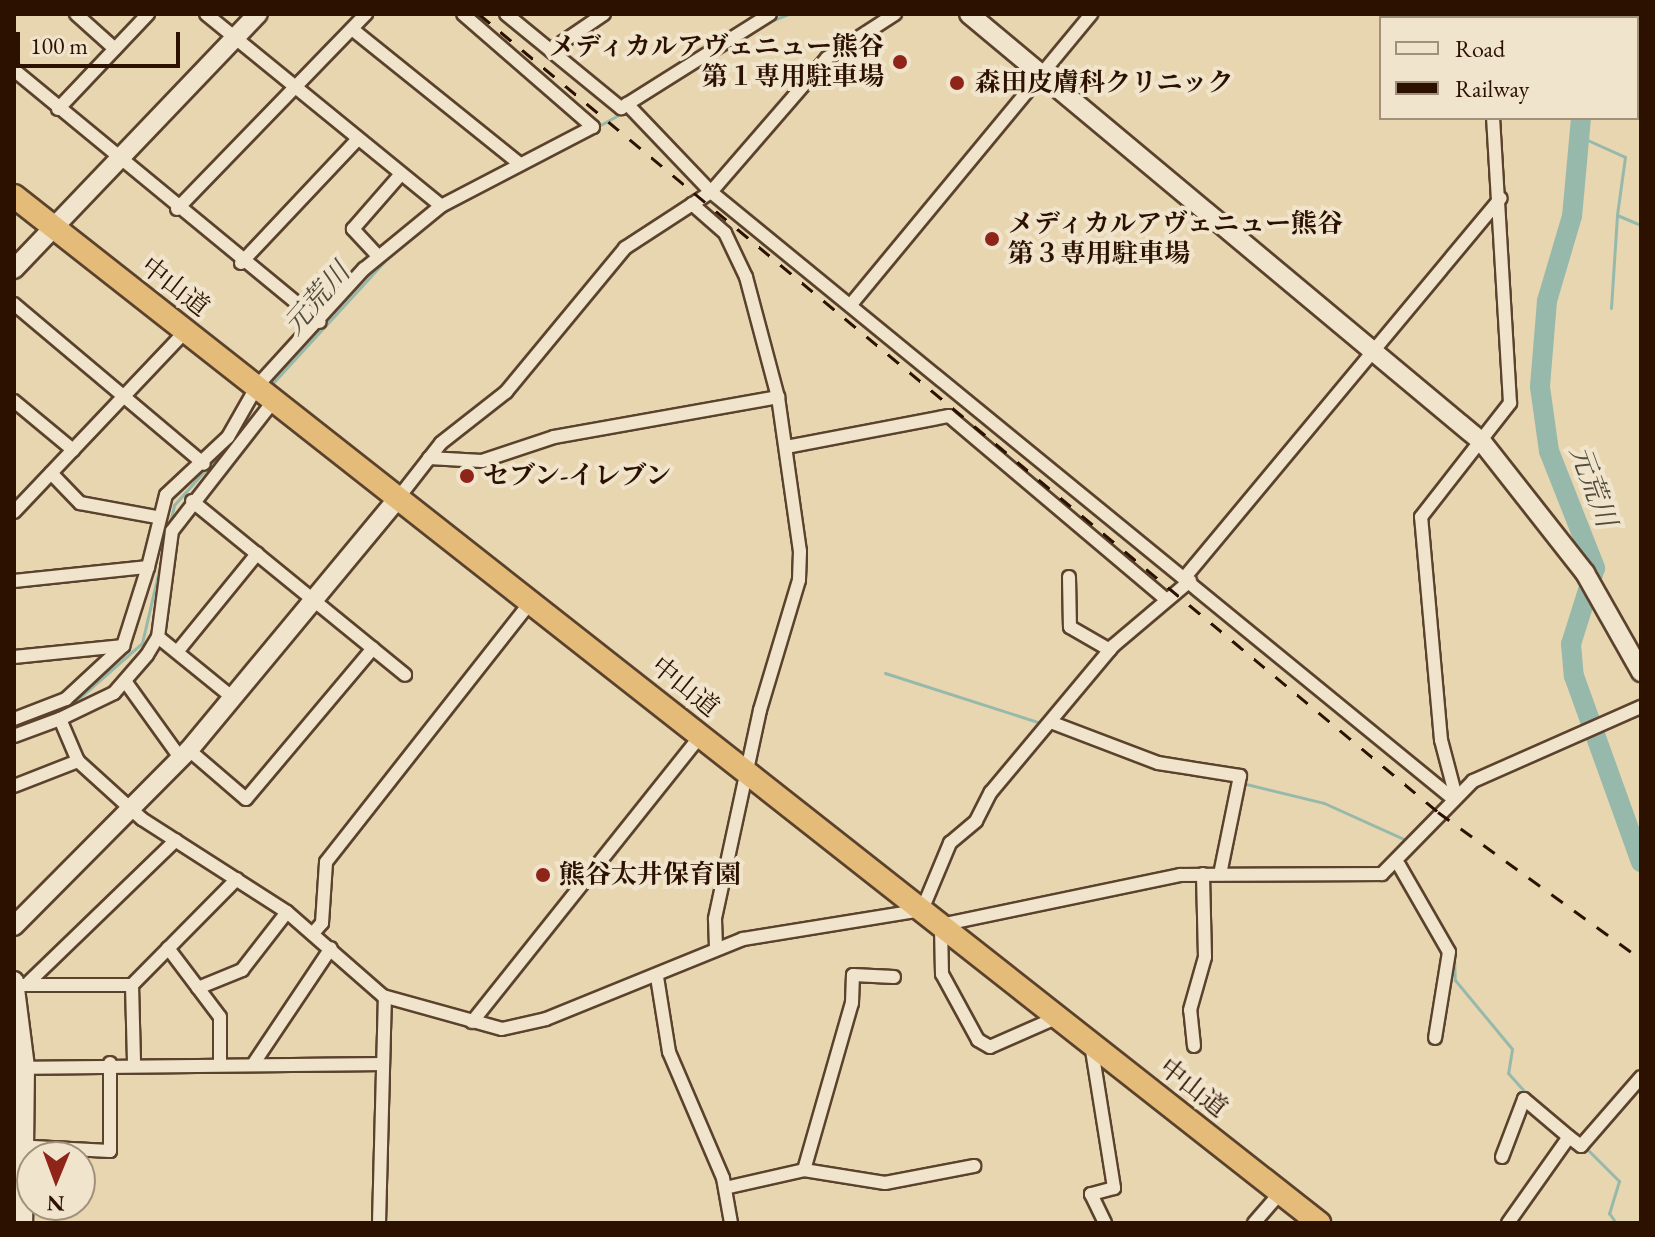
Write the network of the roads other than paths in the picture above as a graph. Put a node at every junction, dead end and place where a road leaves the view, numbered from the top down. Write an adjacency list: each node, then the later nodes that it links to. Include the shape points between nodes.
1 (76, 14): 15 (street)
2 (148, 14): 15 (street)
3 (206, 14): 14 (street)
4 (258, 14): 14 (street)
5 (366, 14): 13 (street)
6 (463, 14): 25 (street, via 593,127)
7 (506, 14): 16 (street)
8 (604, 14): 16 (street)
9 (770, 14): 20 (street)
10 (895, 14): 27 (street, via 827,58)
11 (969, 14): 18 (street)
12 (1091, 14): 18 (street)
13 (352, 29): 19 (street); 25 (street)
14 (235, 38): 19 (street); 24 (street)
15 (115, 49): 21 (street)
16 (551, 50): 20 (street, via 621,108)
17 (14, 70): 21 (street)
18 (1041, 74): 37 (street); 41 (street)
19 (297, 90): 23 (street); 32 (street)
20 (632, 108): 27 (street)
21 (58, 109): 24 (street)
22 (1493, 120): 29 (street)
23 (358, 139): 26 (street); 35 (street)
24 (120, 158): 32 (street); 33 (street)
25 (520, 164): 31 (street)
26 (401, 174): 31 (street); 34 (street, via 353,229)
27 (711, 192): 30 (street); 37 (street)
28 (14, 196): 33 (highway, 中山道)
29 (1501, 198): 41 (street); 46 (street, via 1510,403)
30 (692, 204): 44 (street, via 725,233 746,277); 49 (street, via 625,248 506,392)
31 (441, 206): 34 (street)
32 (177, 209): 35 (street)
33 (54, 228): 36 (street); 40 (highway, 中山道)
34 (378, 256): 39 (street)
35 (241, 263): 39 (street)
36 (14, 269)
37 (853, 302): 60 (street)
38 (14, 304): 43 (street)
39 (320, 322): 42 (street)
40 (186, 331): 42 (highway, 中山道); 43 (street)
41 (1374, 350): 46 (street); 60 (street)
42 (266, 392): 50 (street); 52 (street); 53 (highway, 中山道)
43 (125, 395): 48 (street); 50 (street)
44 (778, 397): 47 (street); 49 (street, via 554,437 482,461)
45 (14, 401): 48 (street)
46 (1482, 442): 71 (street, via 1585,573); 85 (street, via 1421,517 1441,740)
47 (786, 447): 62 (street, via 949,416); 83 (street, via 799,580)
48 (73, 450): 51 (street)
49 (429, 458): 53 (street)
50 (201, 461): 52 (street); 56 (street)
51 (51, 473): 55 (street); 56 (street, via 80,503)
52 (214, 474): 54 (street)
53 (399, 497): 63 (highway, 中山道); 64 (street)
54 (192, 501): 57 (street); 65 (street, via 172,531)
55 (14, 512)
56 (156, 517): 58 (street)
57 (257, 554): 64 (street); 69 (street)
58 (148, 567): 61 (street); 66 (street)
59 (1069, 577): 68 (street, via 1070,627)
60 (1188, 579): 62 (street); 85 (street)
61 (14, 581)
62 (1163, 597): 68 (street)
63 (533, 599): 80 (highway, 中山道); 96 (street, via 326,862 322,923)
64 (314, 601): 67 (street); 74 (street)
65 (158, 637): 69 (street); 73 (street)
66 (123, 646): 70 (street); 76 (street, via 66,699)
67 (373, 648): 72 (street); 81 (street, via 246,799)
68 (1110, 650): 78 (street)
69 (177, 652): 74 (street)
70 (14, 657)
71 (1641, 672)
72 (405, 675)
73 (125, 681): 77 (street); 81 (street)
74 (233, 698): 81 (street)
75 (1641, 707): 85 (street)
76 (14, 719)
77 (60, 719): 79 (street); 82 (street)
78 (1053, 723): 90 (street, via 1158,763 1240,776); 92 (street, via 991,792 976,821 950,843)
79 (14, 736)
80 (700, 736): 83 (highway, 中山道); 107 (street)
81 (185, 754): 86 (street)
82 (78, 761): 84 (street); 86 (street)
83 (747, 772): 92 (highway, 中山道); 99 (street, via 715,919)
84 (14, 786)
85 (1453, 795): 88 (street)
86 (133, 810): 87 (street); 95 (street)
87 (176, 840): 91 (street); 102 (street)
88 (1399, 865): 90 (street, via 1355,879); 108 (street, via 1449,952)
89 (1203, 874): 90 (street); 94 (street); 110 (street, via 1205,957 1190,1010)
90 (1220, 874)
91 (237, 879): 93 (street); 97 (street)
92 (922, 910): 94 (highway, 中山道); 99 (street)
93 (287, 912): 96 (street); 104 (street, via 242,970)
94 (941, 925): 106 (highway, 中山道); 106 (street, via 942,974 978,1040 990,1047)
95 (14, 926)
96 (314, 932): 98 (street)
97 (168, 948): 103 (street); 104 (street)
98 (331, 948): 105 (street); 114 (street)
99 (716, 948): 100 (street)
100 (657, 977): 107 (street, via 528,1024); 124 (street, via 669,1052)
101 (894, 977): 123 (street, via 853,975 852,1003)
102 (20, 983): 103 (street); 116 (street)
103 (132, 985): 113 (street)
104 (198, 988): 111 (street, via 220,1017)
105 (385, 997): 107 (street); 115 (street)
106 (1058, 1017): 109 (highway, 中山道)
107 (472, 1022)
108 (1435, 1038)
109 (1091, 1043): 125 (highway, 中山道); 128 (street, via 1114,1188 1091,1194)
110 (1194, 1046)
111 (220, 1062): 113 (street); 114 (street)
112 (110, 1063): 113 (street); 116 (street); 120 (street, via 110,1151)
113 (134, 1063)
114 (254, 1063): 115 (street)
115 (380, 1064): 126 (street)
116 (19, 1067): 119 (street)
117 (1641, 1077): 118 (street, via 1581,1146)
118 (1569, 1137): 121 (street, via 1524,1099); 131 (street)
119 (20, 1141)
120 (96, 1151)
121 (1502, 1157)
122 (974, 1166): 123 (street, via 885,1183)
123 (804, 1170): 124 (street)
124 (725, 1188): 127 (street)
125 (1280, 1193): 129 (street); 130 (highway, 中山道)
126 (379, 1223)
127 (731, 1223)
128 (1105, 1223)
129 (1254, 1223)
130 (1319, 1223)
131 (1508, 1223)

